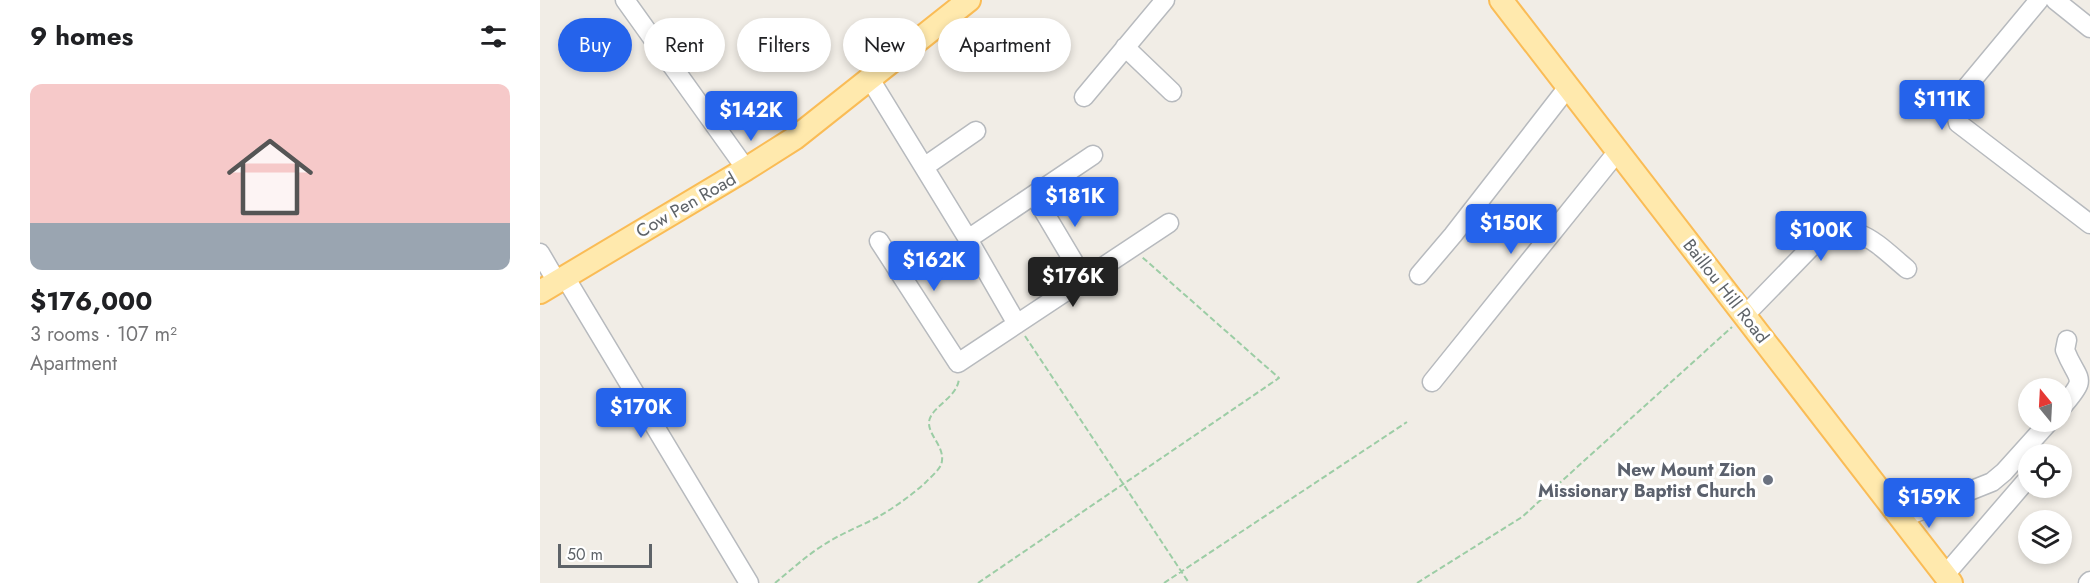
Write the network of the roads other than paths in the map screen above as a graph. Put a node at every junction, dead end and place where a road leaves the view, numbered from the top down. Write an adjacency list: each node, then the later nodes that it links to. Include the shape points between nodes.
1 (625, 0): 17 (street)
2 (969, 0): 9 (main road, Cow Pen Road)
3 (1501, 0): 10 (main road, Baillou Hill Road)
4 (2039, 0): 20 (street, via 1960,94 1955,108 1958,123)
5 (2055, 0): 7 (street)
6 (1159, 2): 8 (street)
7 (2090, 28)
8 (1125, 47): 11 (street); 12 (street)
9 (870, 79): 16 (street); 17 (main road, Cow Pen Road, via 795,138)
10 (1568, 87): 14 (main road, Baillou Hill Road); 25 (street)
11 (1172, 92)
12 (1084, 97)
13 (976, 131): 16 (street)
14 (1618, 151): 28 (main road, Baillou Hill Road); 31 (street)
15 (1093, 155): 18 (street)
16 (924, 167): 21 (street)
17 (746, 170): 27 (main road, Cow Pen Road)
18 (1034, 195): 21 (street); 26 (street)
19 (1169, 224): 26 (street)
20 (2090, 224)
21 (968, 238): 29 (street)
22 (879, 241): 29 (street, via 958,363)
23 (540, 253): 27 (street)
24 (1908, 269): 28 (street, via 1854,231 1828,233)
25 (1419, 275)
26 (1084, 279): 29 (street)
27 (554, 284): 37 (street)
28 (1745, 315): 35 (main road, Baillou Hill Road)
29 (1017, 324)
30 (2067, 340): 32 (street, via 2064,350 2079,383)
31 (1432, 382)
32 (2072, 396)
33 (2040, 432): 35 (street, via 1992,482)
34 (2018, 491): 36 (street)
35 (1901, 518): 36 (main road, Baillou Hill Road)
36 (1948, 579)
37 (749, 583)

